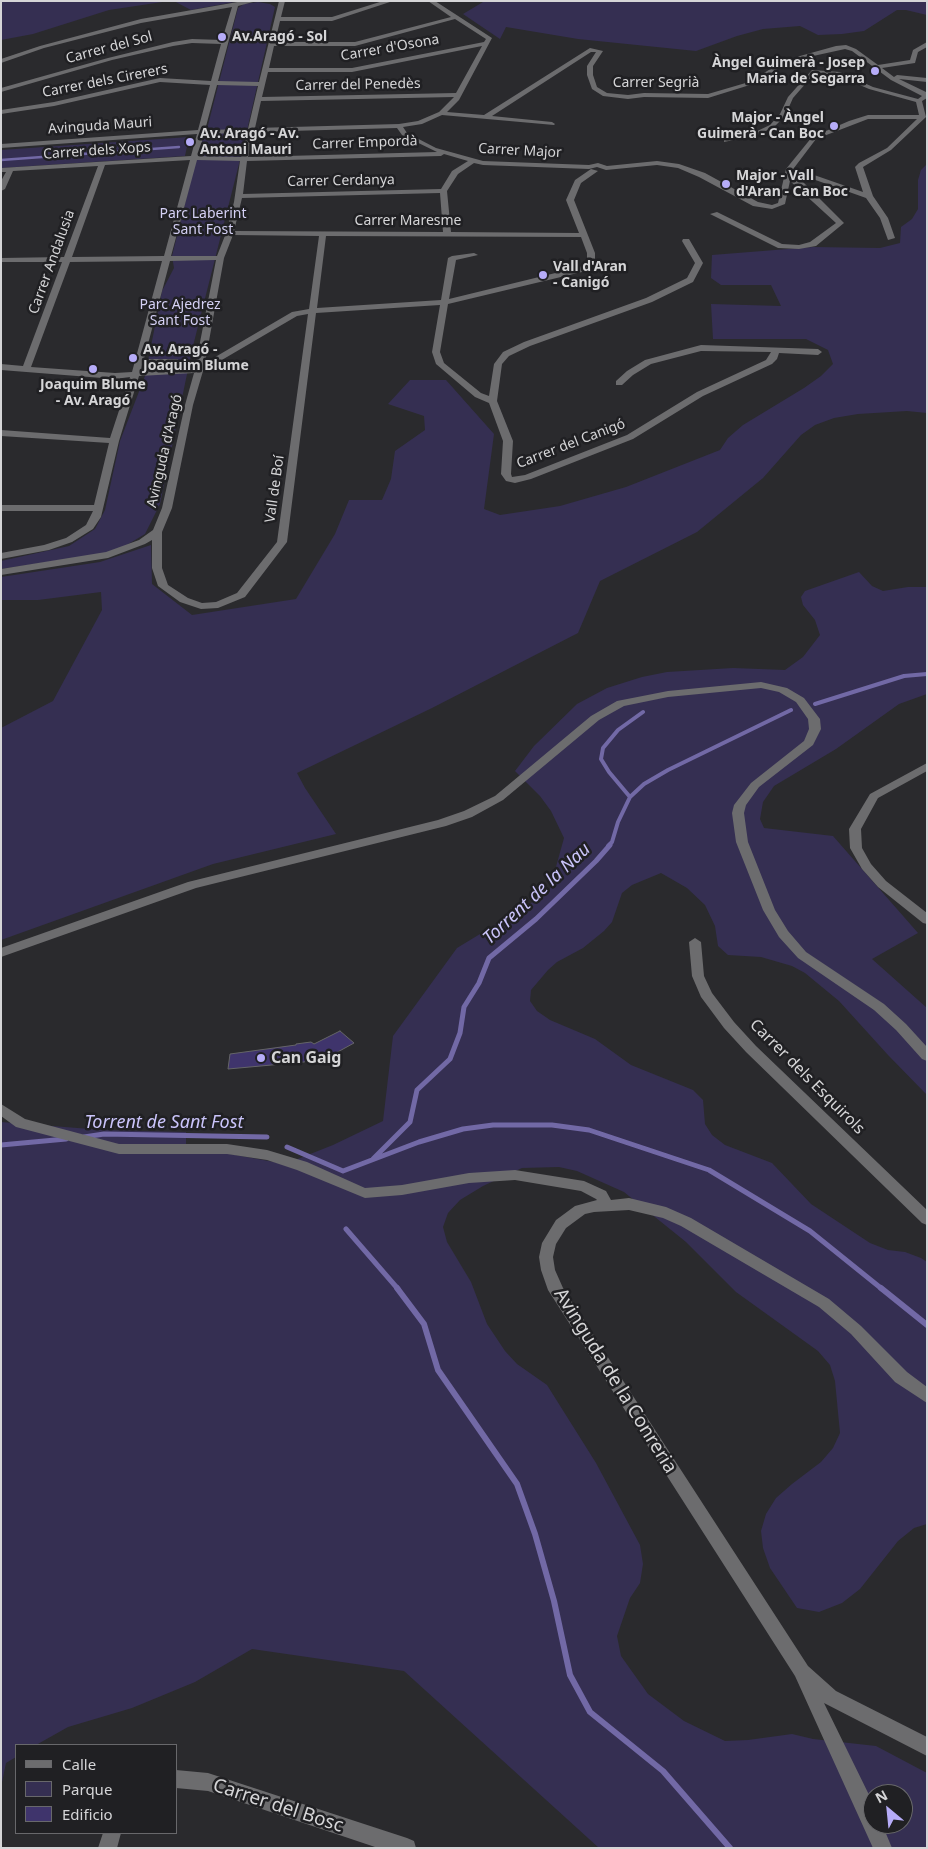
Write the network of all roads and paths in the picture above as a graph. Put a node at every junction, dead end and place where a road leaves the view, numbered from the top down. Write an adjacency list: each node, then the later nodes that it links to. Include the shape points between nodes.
1 (254, 1): 5 (street)
2 (282, 1): 7 (street, Avinguda d'Aragó)
3 (390, 1): 7 (street, via 332,19)
4 (431, 1): 6 (street)
5 (235, 5): 8 (street); 12 (street, via 141,22)
6 (457, 18): 9 (street, via 485,34 489,38); 10 (street, via 355,44)
7 (279, 19): 10 (street, Avinguda d'Aragó)
8 (225, 42): 17 (street); 19 (street, Carrer del Sol, via 173,44)
9 (488, 43): 14 (street, Carrer d'Osona, via 352,70); 20 (street)
10 (272, 44): 14 (street, Avinguda d'Aragó)
11 (927, 44): 13 (street, via 915,51 913,62)
12 (1, 60)
13 (876, 67): 15 (street); 25 (street, Carrer Segrià, via 854,50 836,48 802,57 751,83 708,96 628,97 605,95 594,88 590,66 600,51 590,50)
14 (265, 70): 18 (street, Avinguda d'Aragó)
15 (888, 76): 16 (street); 22 (street, via 924,93)
16 (927, 80)
17 (213, 83): 18 (street, Carrer dels Cirerers); 23 (street, Carrer dels Cirerers, via 160,80); 30 (street)
18 (262, 84): 21 (street, Avinguda d'Aragó)
19 (1, 90)
20 (459, 95): 21 (street, Carrer del Penedès); 24 (street)
21 (258, 99): 29 (street, Avinguda d'Aragó)
22 (919, 101): 26 (street); 31 (street, via 871,88 840,74 812,72 790,98 783,116 772,126)
23 (1, 112)
24 (441, 113): 25 (street); 28 (street, Avinguda Mauri)
25 (487, 116): 27 (street)
26 (923, 117): 41 (street, via 876,116 838,127 814,138); 45 (street, via 889,149 861,164 862,180)
27 (552, 124)
28 (399, 126): 29 (street, Avinguda Mauri); 33 (street, Carrer Major, via 404,134)
29 (251, 130): 30 (street, Avinguda Mauri); 35 (street, Avinguda d'Aragó)
30 (201, 132): 32 (street, Avinguda Mauri); 34 (street)
31 (726, 141)
32 (1, 146)
33 (446, 153): 35 (street, Carrer Empordà); 36 (street, Carrer Major)
34 (194, 158): 35 (street, Carrer Empordà); 37 (street, Carrer dels Xops); 54 (street)
35 (244, 158): 44 (street, Avinguda d'Aragó)
36 (472, 161): 39 (street, Carrer Major); 43 (street, via 455,173)
37 (102, 164): 38 (street, Carrer dels Xops); 56 (street, Carrer Andalusia)
38 (11, 169): 40 (street, Carrer dels Xops); 42 (street)
39 (592, 169): 41 (street, via 603,171 606,168 657,163 679,166 756,204 772,208 782,204); 50 (street, via 578,182 570,200)
40 (1, 170)
41 (789, 172): 45 (street); 46 (street, via 840,223 814,244 781,246)
42 (1, 189)
43 (443, 191): 44 (street, Carrer Cerdanya); 49 (street)
44 (239, 196): 47 (street, Avinguda d'Aragó)
45 (870, 196): 51 (street, via 884,218)
46 (714, 214)
47 (230, 232): 48 (street, Carrer Maresme); 55 (street, Avinguda d'Aragó)
48 (323, 233): 49 (street, Carrer Maresme); 59 (street, Vall de Boí)
49 (447, 234): 50 (street, Carrer Maresme)
50 (585, 235): 58 (street, via 591,260 583,268)
51 (891, 238)
52 (686, 241): 68 (street, via 699,263 690,280 648,300 506,354 498,364)
53 (474, 255): 58 (street, via 452,258)
54 (166, 258): 55 (street); 56 (street); 62 (street)
55 (220, 258): 63 (street, Avinguda d'Aragó)
56 (67, 259): 57 (street); 65 (street, Carrer Andalusia)
57 (1, 260)
58 (446, 302): 59 (street); 68 (street, via 437,360 478,395)
59 (313, 311): 63 (street, via 286,318 226,354); 73 (street, Vall de Boí, via 282,542 234,600 209,606 193,605 163,586 157,568)
60 (776, 350): 61 (street); 67 (street, via 712,347 691,350 648,362); 68 (street, Carrer del Canigó, via 769,362 700,394 630,437 520,479 509,479 506,474 508,441)
61 (818, 352)
62 (138, 362): 63 (street); 66 (street)
63 (199, 366): 66 (street); 73 (street, Avinguda d'Aragó, via 167,508)
64 (1, 367): 65 (street)
65 (26, 370): 66 (street, via 115,376)
66 (134, 374): 70 (street)
67 (619, 383)
68 (493, 401)
69 (1, 434): 70 (street)
70 (114, 441): 72 (street)
71 (1, 508): 72 (street)
72 (98, 508): 74 (street, via 90,527 69,540 46,548)
73 (158, 532): 75 (street, Avinguda d'Aragó, via 108,555)
74 (1, 556)
75 (1, 572)
76 (927, 766): 77 (street, via 874,796 855,829 856,848 866,866 882,884)
77 (927, 920)
78 (695, 942): 83 (street, Carrer dels Esquirols, via 698,976 710,1000 729,1025)
79 (1, 953): 80 (street, via 192,885 468,814 499,798 595,718 621,704 668,694 761,685 783,690 800,700 814,719 816,729 809,743 755,786 740,805 742,842 769,910 779,929 802,955 879,1007)
80 (927, 1056)
81 (1, 1109): 82 (street, via 21,1123 120,1149 227,1150 267,1155 365,1192 515,1175 584,1186 601,1195)
82 (606, 1204): 84 (street, Avinguda de la Conreria, via 629,1204 666,1213 686,1222 824,1303 856,1330 914,1389); 85 (street, Avinguda de la Conreria, via 580,1210 561,1224 554,1234 546,1257 556,1290)
83 (927, 1219)
84 (927, 1396)
85 (802, 1672): 86 (street, Avinguda de la Conreria, via 830,1697); 91 (street)
86 (927, 1747)
87 (178, 1779): 90 (street, Carrer del Bosc, via 208,1782)
88 (112, 1834): 89 (street)
89 (107, 1848)
90 (407, 1848)
91 (883, 1848)

